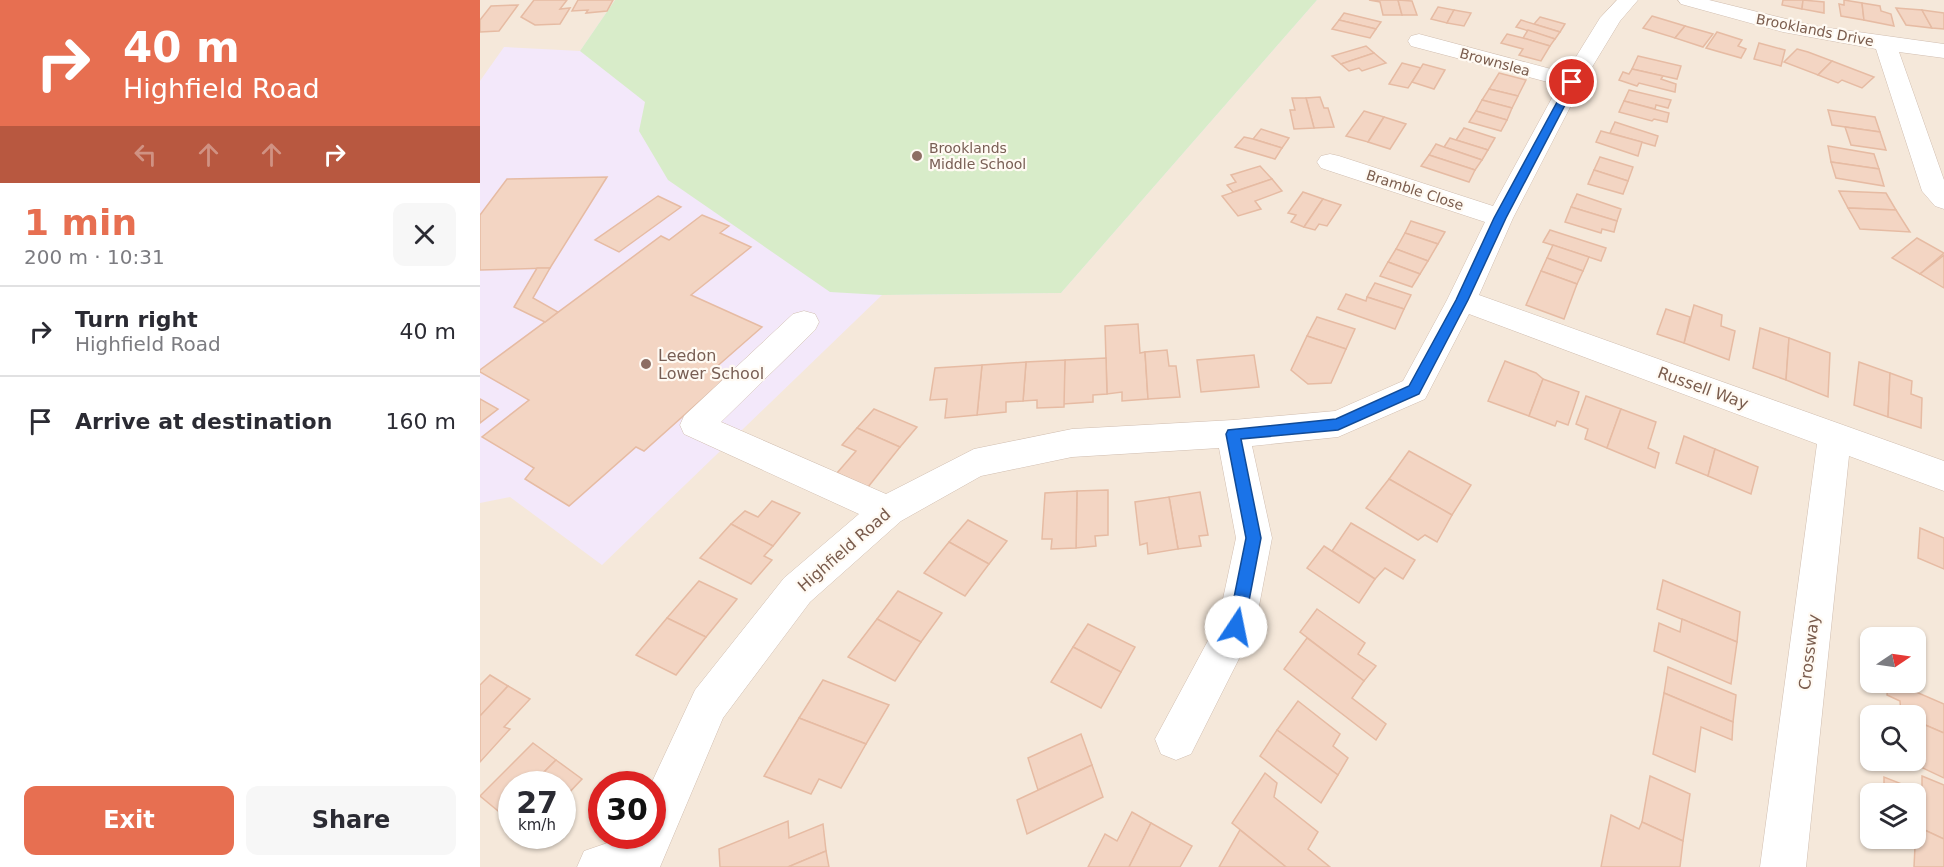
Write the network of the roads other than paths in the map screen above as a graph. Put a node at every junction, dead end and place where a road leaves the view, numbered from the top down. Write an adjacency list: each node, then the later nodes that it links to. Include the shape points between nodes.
1 (1628, 0): 6 (street, Highfield Road, via 1611,18)
2 (1688, 0): 4 (street, Brooklands Drive, via 1810,32)
3 (1419, 41): 6 (street, Brownslea)
4 (1886, 44): 5 (street, Brooklands Drive); 8 (street, via 1935,191)
5 (1944, 51)
6 (1572, 82): 9 (street, Highfield Road)
7 (1330, 162): 9 (street, Bramble Close)
8 (1944, 200)
9 (1500, 218): 10 (street, Highfield Road)
10 (1462, 300): 12 (street, Highfield Road, via 1414,390 1338,424); 13 (street, Russell Way)
11 (804, 322): 15 (street, via 696,425)
12 (1233, 434): 15 (street, Highfield Road, via 1072,443 974,463); 16 (street, via 1254,538 1236,627)
13 (1835, 436): 14 (street, Russell Way); 20 (street, Crossway)
14 (1944, 476)
15 (889, 510): 17 (street, Highfield Road, via 797,590 709,704)
16 (1176, 739)
17 (666, 805)
18 (643, 849): 19 (street, Highfield Road)
19 (600, 867)
20 (1783, 867)

